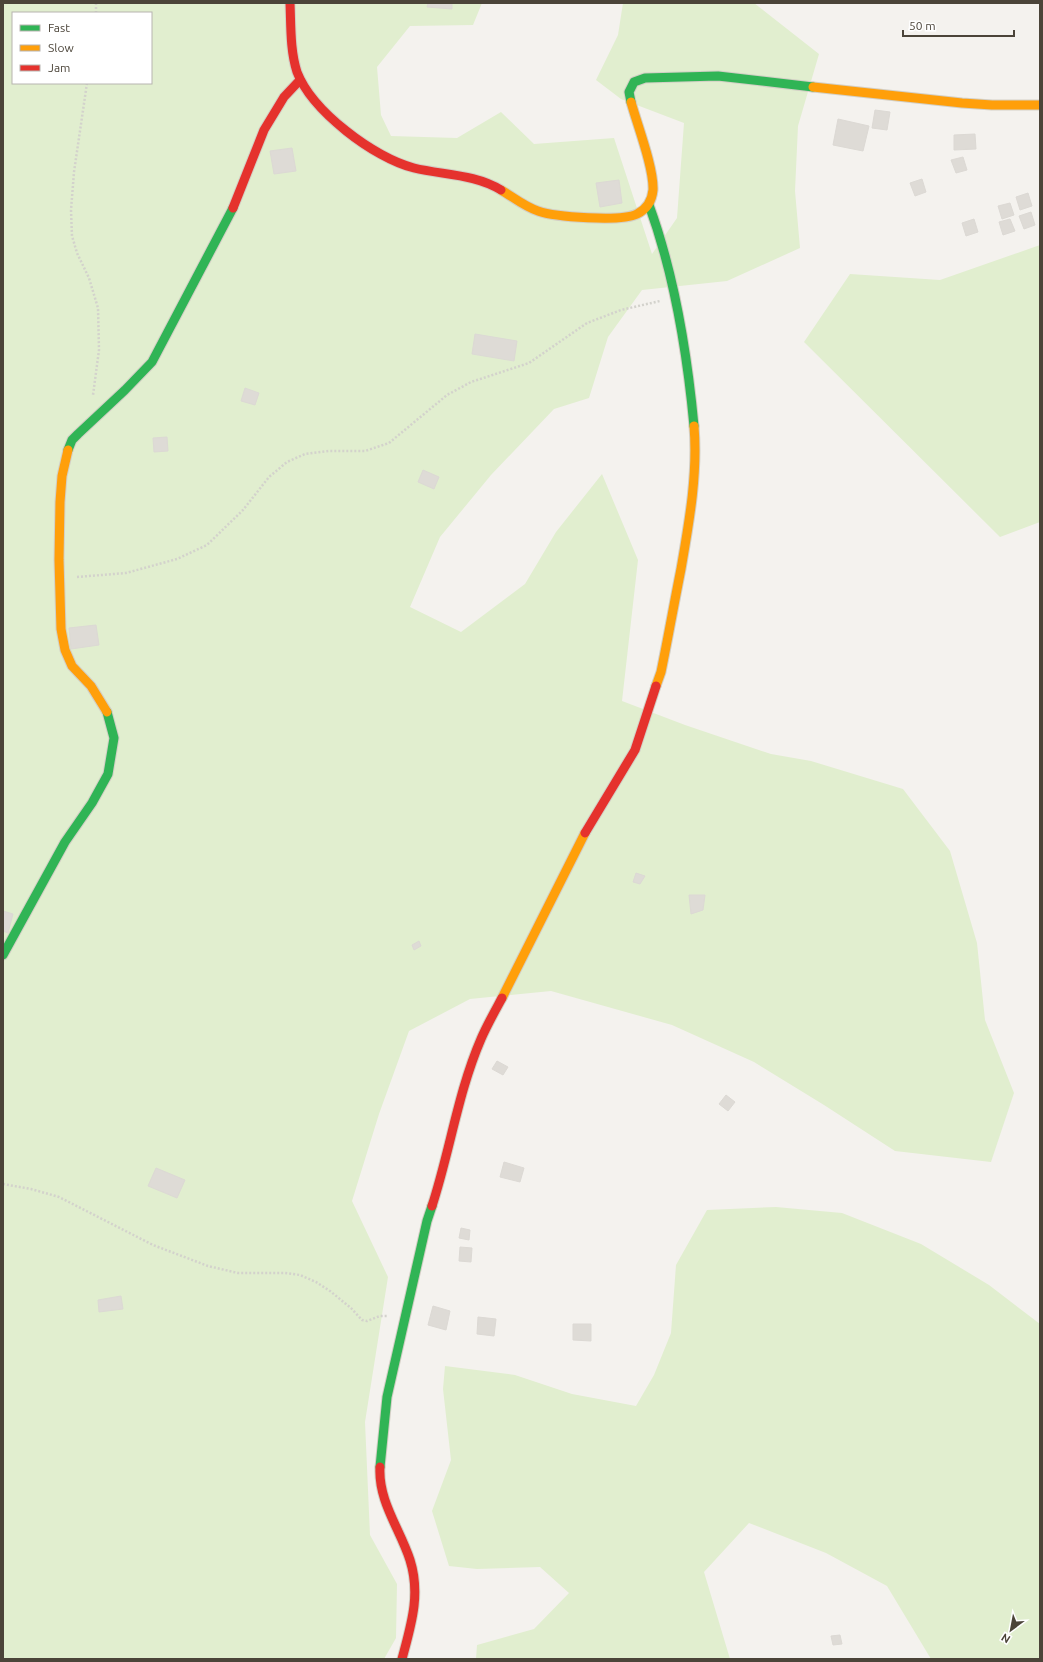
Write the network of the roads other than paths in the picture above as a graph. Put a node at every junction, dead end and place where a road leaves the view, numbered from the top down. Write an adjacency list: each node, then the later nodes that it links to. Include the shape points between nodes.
1 (290, 3): 2 (street, via 294,58)
2 (300, 80): 4 (street, via 314,100 334,120 380,154 401,164 484,182 536,210 556,216 633,217); 5 (street, via 284,97 264,130 235,205 152,362 139,378 78,433 64,459 60,502 61,629 65,650 72,666 91,686 106,710 114,738 108,774 65,842)
3 (1040, 105): 4 (street, via 962,103 718,76 645,78 634,82 629,92 652,174 654,186)
4 (649, 205): 6 (street, via 660,235 676,298 690,385 695,438 692,495 685,546 661,672 646,722 635,750 588,824 481,1039 452,1130 428,1222 387,1397 380,1470 384,1500 410,1560 414,1579 416,1598)
5 (3, 955)
6 (402, 1659)

